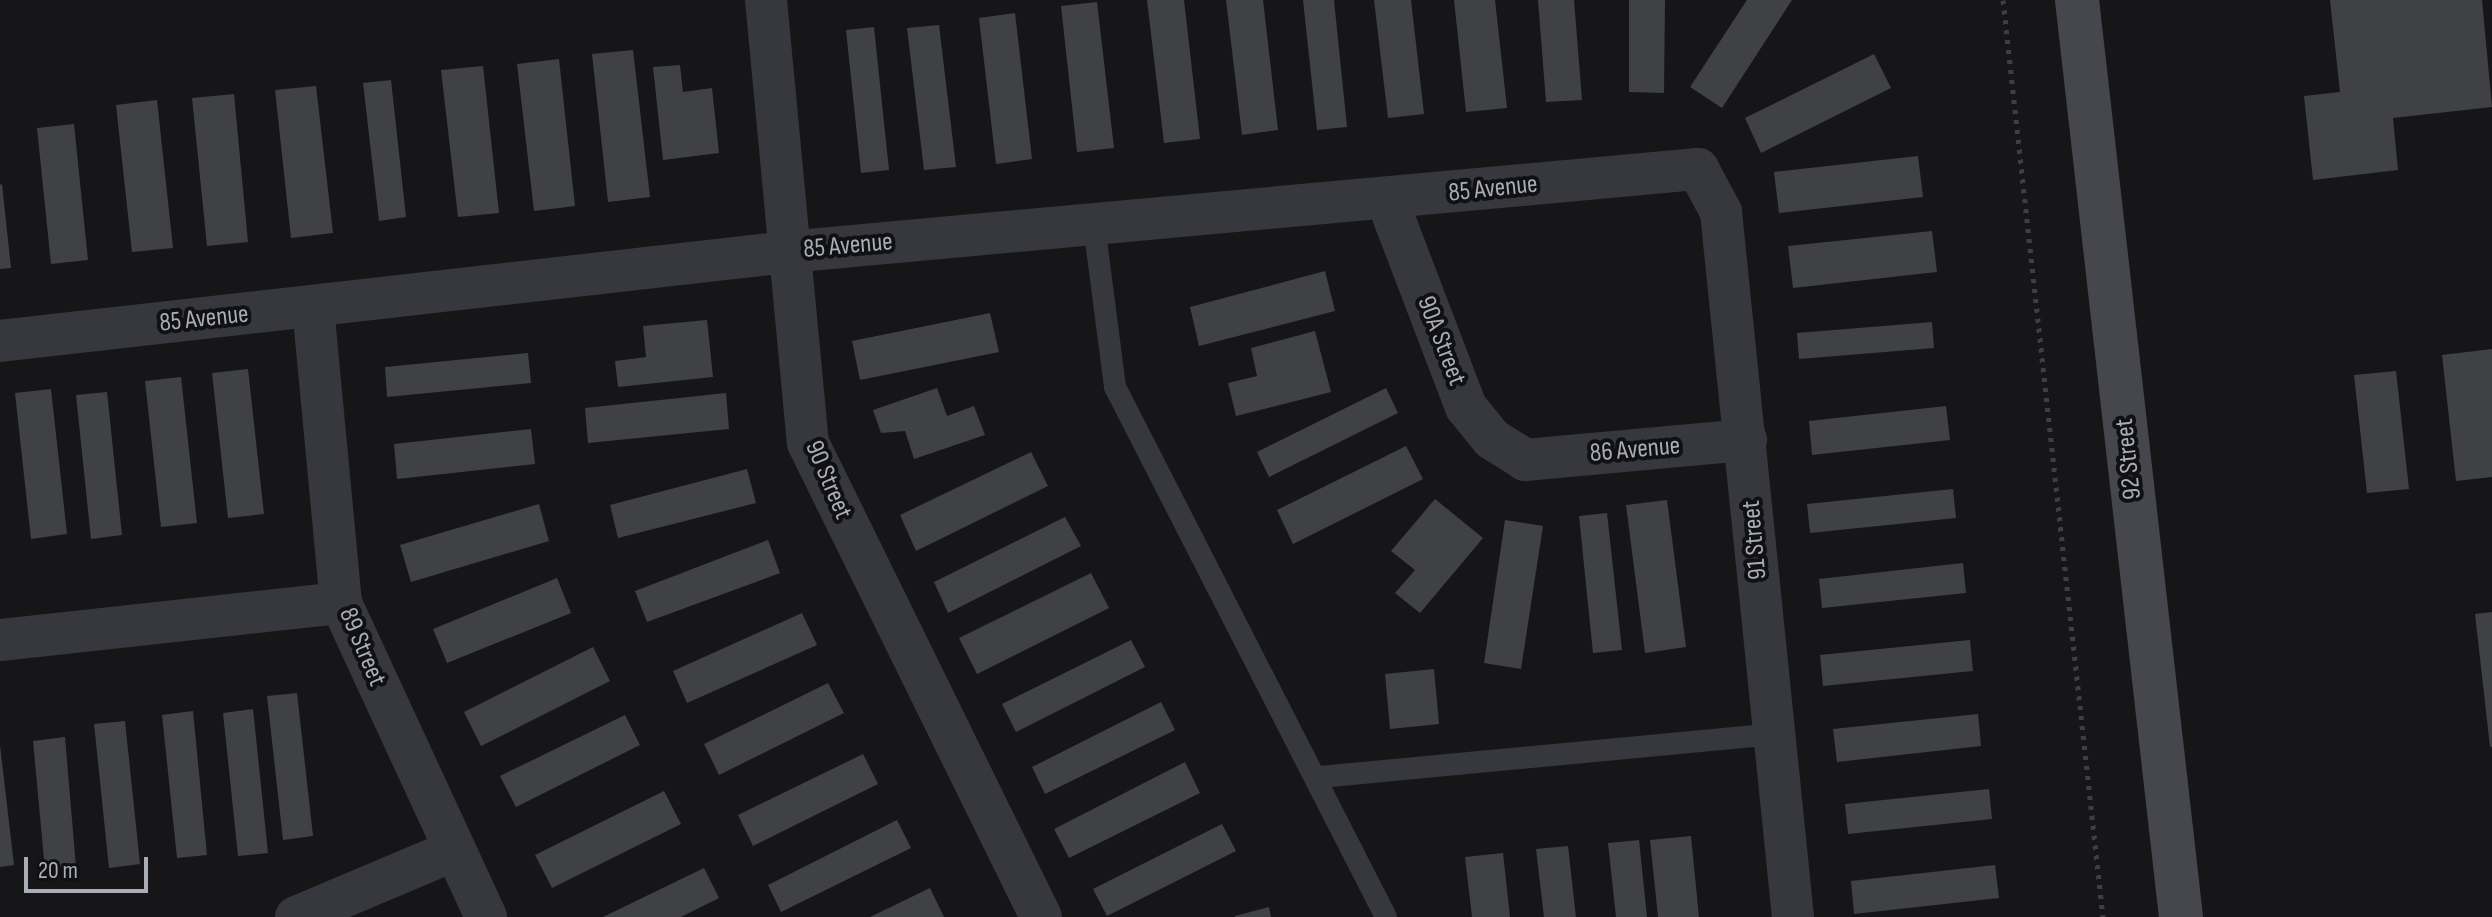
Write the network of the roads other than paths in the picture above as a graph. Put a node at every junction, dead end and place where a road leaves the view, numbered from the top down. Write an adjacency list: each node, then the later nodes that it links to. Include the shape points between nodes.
1 (766, 0): 6 (street, 90 Street)
2 (2077, 0): 21 (main road, 92 Street)
3 (1698, 169): 4 (street, 85 Avenue); 9 (street, 91 Street, via 1721,212)
4 (1387, 200): 5 (street, 85 Avenue); 10 (street, 90A Street, via 1466,407 1492,439)
5 (1094, 225): 6 (street, 85 Avenue); 14 (lane, via 1115,387)
6 (787, 252): 7 (street, 85 Avenue); 18 (street, 90 Street, via 808,443)
7 (313, 307): 8 (street, 85 Avenue); 11 (street, 89 Street)
8 (0, 341)
9 (1746, 440): 10 (street, 86 Avenue); 13 (street, 91 Street)
10 (1525, 460)
11 (341, 603): 12 (street); 15 (street, 89 Street)
12 (0, 640)
13 (1774, 734): 14 (lane); 20 (street, 91 Street)
14 (1320, 777): 19 (lane)
15 (452, 851): 16 (street); 17 (street, 89 Street)
16 (296, 917)
17 (486, 917)
18 (1041, 917)
19 (1386, 917)
20 (1793, 917)
21 (2181, 917)

